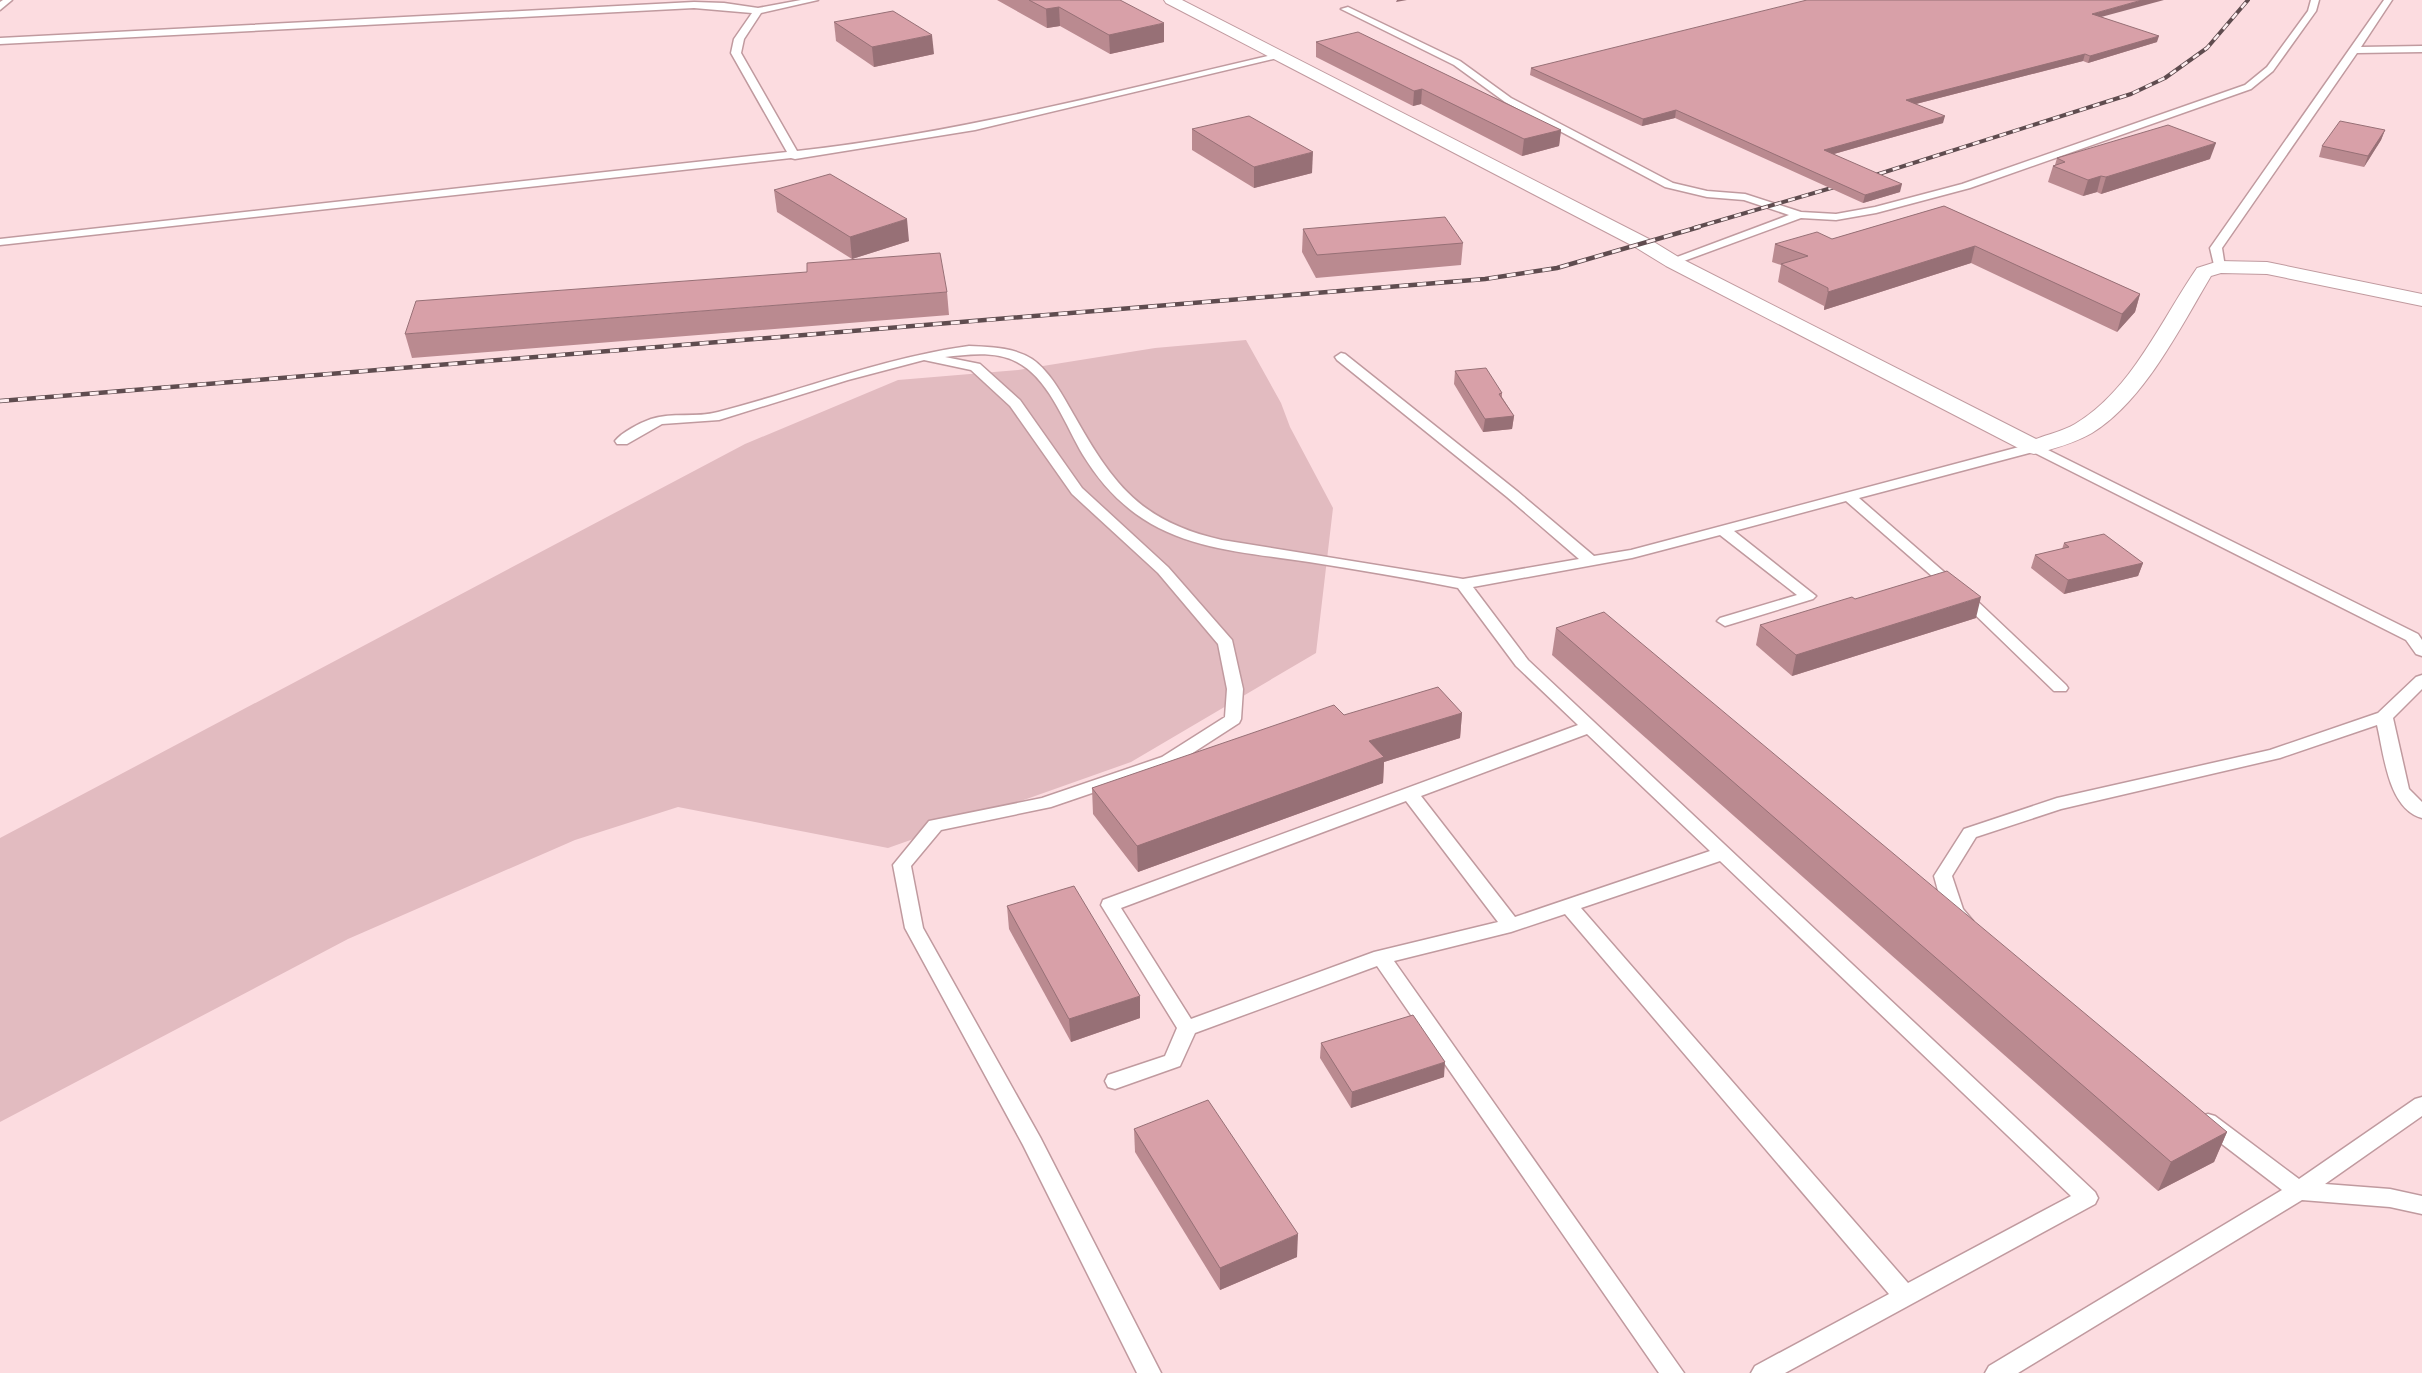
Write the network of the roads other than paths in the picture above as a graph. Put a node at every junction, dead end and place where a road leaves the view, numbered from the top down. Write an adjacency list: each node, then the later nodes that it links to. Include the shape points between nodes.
1 (8, 0): 6 (lane)
2 (814, 0): 8 (lane)
3 (1171, 0): 12 (street)
4 (2315, 0): 14 (lane, via 2312,11 2270,69 2248,87 1966,186 1876,210 1836,216)
5 (2388, 0): 11 (lane)
6 (0, 7)
7 (1346, 9): 14 (lane, via 1457,63 1508,100 1669,184 1707,194 1745,197)
8 (758, 11): 9 (lane, via 694,5); 13 (lane, via 739,39 736,53)
9 (0, 41)
10 (2422, 49): 11 (lane)
11 (2354, 50): 17 (lane, via 2216,248)
12 (1281, 56): 13 (lane, via 975,127 861,148); 16 (street)
13 (795, 156): 15 (lane)
14 (1800, 215): 16 (lane, via 1752,230)
15 (0, 242)
16 (1673, 262): 22 (street)
17 (2219, 267): 18 (street, via 2267,268); 22 (street, via 2204,272 2144,366 2110,409 2084,428)
18 (2422, 300)
19 (927, 357): 21 (lane, via 905,360 715,416 655,422); 26 (lane, via 991,349 1009,352 1026,361 1042,377 1100,470 1126,498 1158,522 1172,528 1239,546); 47 (lane, via 975,367 1015,403 1077,492 1163,570 1226,643 1235,689 1233,719 1168,760 1045,803 935,825 902,865 914,928 1032,1143)
20 (1341, 357): 25 (lane)
21 (622, 441)
22 (2034, 447): 23 (lane); 28 (lane, via 2412,637)
23 (1848, 496): 24 (lane); 30 (lane, via 1969,601)
24 (1723, 530): 25 (lane, via 1632,554); 27 (lane, via 1808,596)
25 (1590, 561): 26 (lane)
26 (1463, 584): 32 (lane, via 1522,664)
27 (1725, 621)
28 (2422, 651)
29 (2422, 680): 31 (lane)
30 (2060, 688)
31 (2384, 716): 34 (lane, via 2401,791); 38 (lane, via 2274,754 2057,804 1970,833 1943,876 1955,912)
32 (1590, 727): 33 (lane); 35 (lane)
33 (1410, 794): 37 (lane); 40 (lane, via 1110,905)
34 (2422, 812)
35 (1723, 853): 36 (lane); 46 (lane, via 2087,1198)
36 (1568, 905): 37 (lane); 46 (lane)
37 (1511, 925): 39 (lane)
38 (1976, 931)
39 (1381, 958): 40 (lane); 48 (lane)
40 (1187, 1028): 41 (lane, via 1173,1061)
41 (1114, 1081)
42 (2422, 1105): 44 (lane)
43 (2190, 1108): 44 (lane)
44 (2299, 1191): 45 (lane, via 2390,1198); 50 (lane)
45 (2422, 1205)
46 (1905, 1296): 49 (lane)
47 (1149, 1373)
48 (1672, 1373)
49 (1763, 1373)
50 (1997, 1373)

